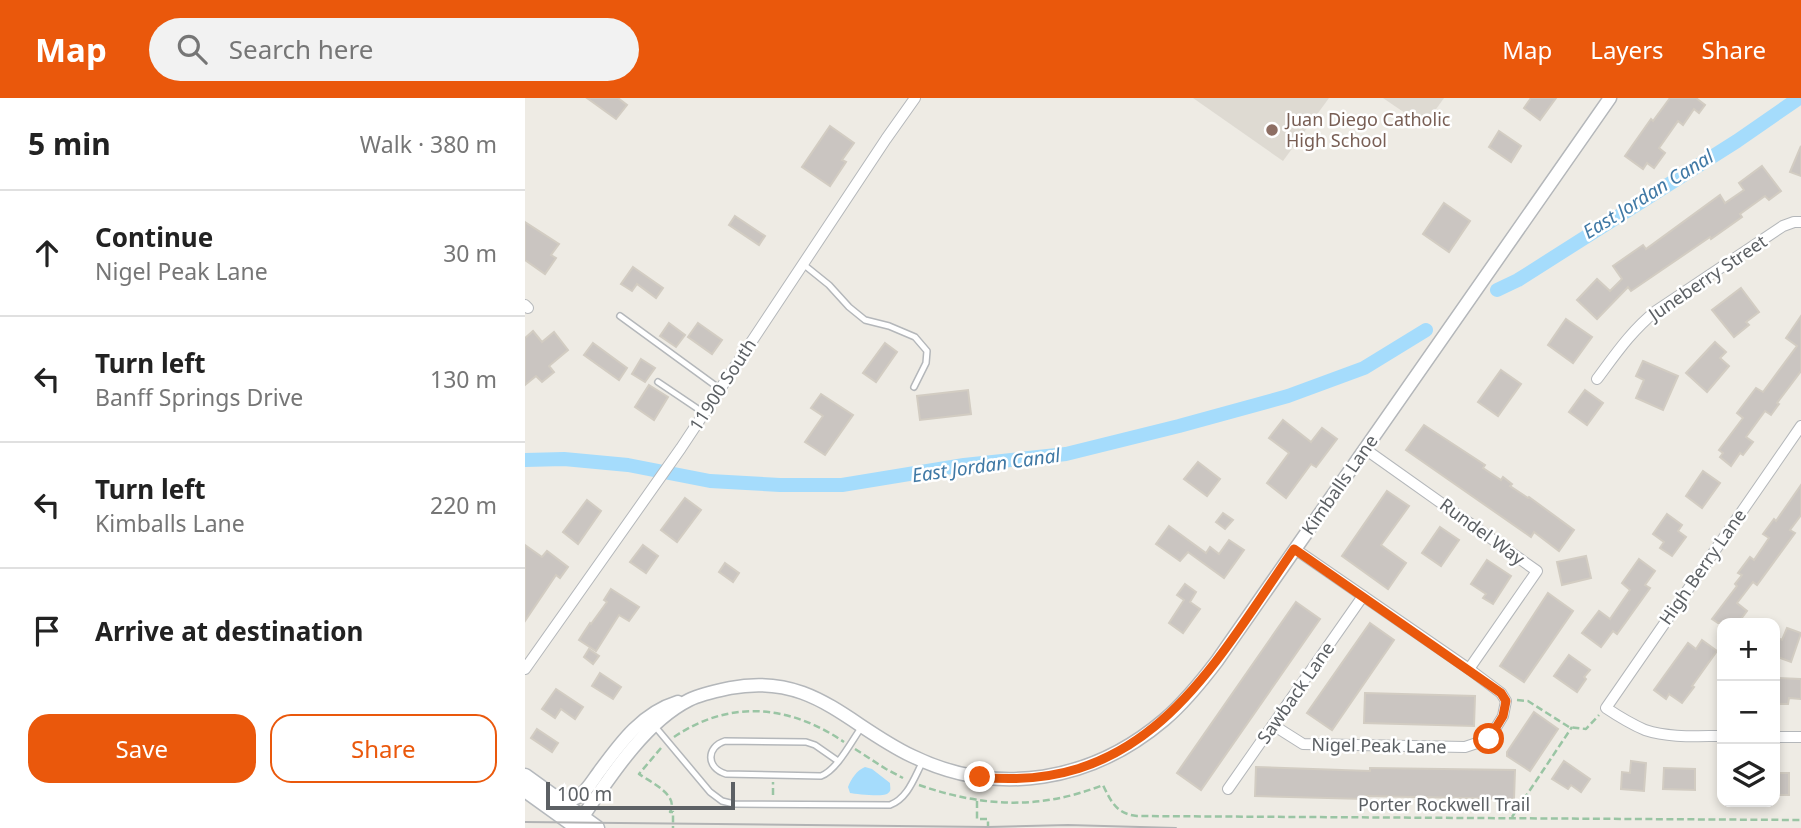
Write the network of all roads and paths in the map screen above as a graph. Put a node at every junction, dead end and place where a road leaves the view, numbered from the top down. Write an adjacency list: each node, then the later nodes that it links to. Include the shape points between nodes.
1 (915, 98): 4 (street, 11900 South)
2 (1610, 98): 12 (street, Kimballs Lane)
3 (1801, 222): 6 (street, Juneberry Street, via 1783,226 1655,312 1625,341)
4 (803, 264): 8 (lane, via 865,320 915,337 927,351); 9 (street, 11900 South)
5 (620, 316): 9 (lane)
6 (1597, 379)
7 (658, 382): 10 (lane)
8 (914, 387)
9 (720, 389): 10 (street, 11900 South)
10 (704, 414): 15 (street, 11900 South)
11 (1799, 433): 19 (street, High Berry Lane)
12 (1365, 449): 13 (street, Kimballs Lane); 16 (street, Rundel Way, via 1537,571)
13 (1294, 549): 14 (street); 28 (street, Kimballs Lane, via 1192,692 1166,719 1125,748 1088,766 1036,778 980,777)
14 (1363, 596): 16 (street); 20 (street, Sawback Lane)
15 (527, 663)
16 (1469, 669): 18 (street)
17 (689, 700): 21 (street, Kimballs Lane, via 737,687 775,686 819,699); 23 (street, Kimballs Lane); 33 (street, via 653,713 620,743 581,794 571,800); 36 (street, Kimballs Lane, via 635,745)
18 (1506, 701): 20 (street, Nigel Peak Lane, via 1489,739 1465,747 1303,744); 22 (path, via 1528,701)
19 (1606, 708): 22 (path, via 1585,729); 24 (street, via 1658,734)
20 (1273, 725): 31 (street, Sawback Lane)
21 (863, 726): 27 (lane); 28 (street, Kimballs Lane)
22 (1572, 727): 34 (path)
23 (658, 730): 28 (lane, via 710,792 728,803 890,805 907,793); 36 (street, Kimballs Lane)
24 (1717, 736)
25 (1780, 737): 26 (street)
26 (1801, 737)
27 (838, 761): 27 (lane, via 825,775 816,776 726,774 716,770 711,760 713,750 725,741 776,741 810,743)
28 (923, 761)
29 (639, 774): 37 (path, via 671,798)
30 (525, 776): 33 (main road)
31 (1228, 789)
32 (525, 790): 36 (main road)
33 (557, 799): 36 (main road)
34 (1511, 818): 35 (path, Porter Rockwell Trail); 38 (path, Porter Rockwell Trail, via 1137,816 1115,807 1103,785 1048,800 978,801 977,819 988,819)
35 (1801, 820)
36 (585, 825)
37 (673, 828)
38 (988, 828)

